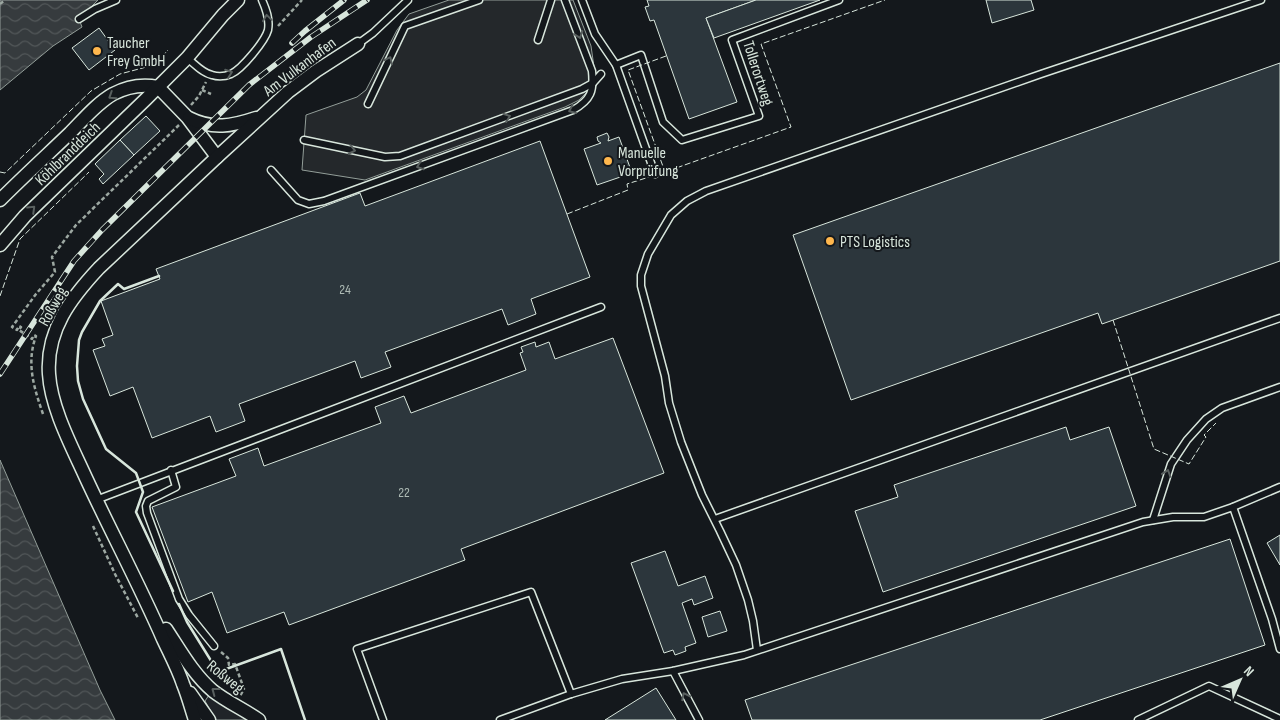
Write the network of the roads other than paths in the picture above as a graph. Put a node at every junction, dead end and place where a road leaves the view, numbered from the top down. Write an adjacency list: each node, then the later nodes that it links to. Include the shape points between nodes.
1 (116, 0): 11 (lane)
2 (238, 0): 14 (street, Köhlbranddeich)
3 (262, 0): 14 (lane, one-way to 3, via 211,75 222,76 239,69 266,38 268,15)
4 (408, 0): 13 (lane)
5 (479, 0): 19 (lane, one-way to 5, via 405,26)
6 (551, 0): 12 (lane)
7 (566, 0): 17 (lane, one-way to 17, via 590,64)
8 (839, 0): 15 (lane, Tollerortweg, via 732,40 759,116 682,140 664,122 641,55)
9 (1261, 0): 35 (lane, via 706,191 677,208 648,254 641,286 680,442)
10 (584, 1): 15 (lane, via 595,34)
11 (79, 19)
12 (538, 40)
13 (358, 44): 21 (street, Am Vulkanhafen, via 316,70)
14 (187, 58): 18 (street, Köhlbranddeich)
15 (616, 65): 25 (lane)
16 (601, 74): 17 (lane)
17 (593, 83): 22 (lane, one-way to 17, via 385,157 400,156); 24 (lane, one-way to 24, via 590,96 573,110 324,201 309,204 298,200)
18 (158, 87): 20 (street); 26 (street, Köhlbranddeich, one-way to 26, via 137,86 112,95); 27 (street, Köhlbranddeich, one-way to 18, via 25,216)
19 (368, 104)
20 (185, 115): 21 (street, Am Vulkanhafen, via 207,126 239,124); 23 (street)
21 (261, 116): 23 (street, Am Vulkanhafen)
22 (304, 140)
23 (217, 157): 33 (street, Roßweg, via 99,268 82,286 56,326 50,354 51,392)
24 (271, 170)
25 (655, 174)
26 (0, 200)
27 (0, 245)
28 (601, 307): 31 (lane)
29 (1280, 318): 35 (lane)
30 (1280, 388): 36 (lane, one-way to 30, via 1171,464 1206,419 1222,408)
31 (171, 470): 33 (lane); 39 (lane, via 176,487 148,501 146,513 179,599)
32 (1280, 487): 34 (lane)
33 (96, 500): 37 (street, Roßweg)
34 (1233, 507): 36 (lane, via 1204,517); 38 (lane)
35 (715, 520): 41 (lane, via 742,583)
36 (1153, 520): 41 (lane)
37 (146, 600): 43 (street, Roßweg); 48 (street, Roßweg, one-way to 37, via 205,684)
38 (1278, 631): 40 (lane)
39 (214, 646)
40 (1280, 649)
41 (757, 650): 42 (lane)
42 (673, 671): 44 (lane, via 622,679); 51 (lane, one-way to 42)
43 (183, 682): 46 (street, Roßweg); 47 (street, Roßweg)
44 (571, 694): 49 (lane, via 531,592 357,649); 50 (lane)
45 (1280, 719): 52 (lane, via 1209,686)
46 (195, 720)
47 (209, 720)
48 (259, 720)
49 (383, 720)
50 (500, 720)
51 (699, 720)
52 (1138, 720)

